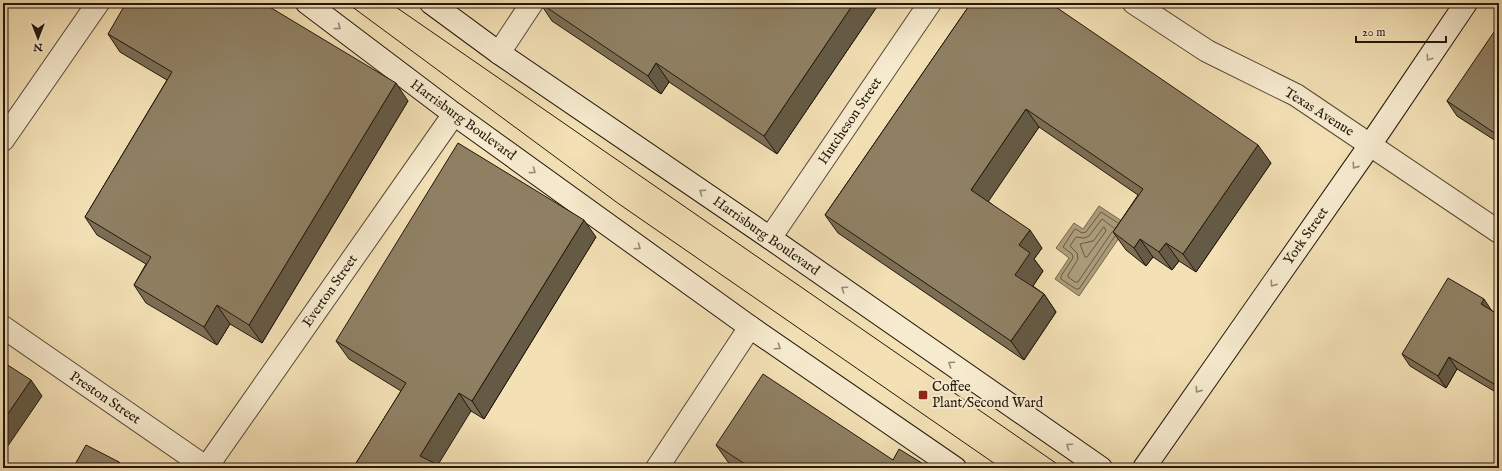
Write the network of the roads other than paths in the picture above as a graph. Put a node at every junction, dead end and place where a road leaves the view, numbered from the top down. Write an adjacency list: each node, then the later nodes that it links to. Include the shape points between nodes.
1 (98, 3): 10 (main road)
2 (307, 3): 9 (main road, Harrisburg Boulevard, one-way to 9)
3 (432, 3): 8 (main road, Harrisburg Boulevard)
4 (532, 3): 8 (main road)
5 (930, 3): 13 (main road, Hutcheson Street)
6 (1134, 3): 11 (main road, Texas Avenue, via 1207,51 1296,95)
7 (1466, 3): 11 (main road, York Street, one-way to 11)
8 (498, 53): 13 (main road, Harrisburg Boulevard, one-way to 8)
9 (454, 114): 14 (main road, Harrisburg Boulevard, one-way to 14); 16 (main road, Everton Street)
10 (3, 140)
11 (1370, 145): 12 (main road, Texas Avenue); 20 (main road, York Street, one-way to 20)
12 (1499, 232)
13 (770, 238): 19 (main road, Harrisburg Boulevard, one-way to 13)
14 (750, 327): 17 (main road); 18 (main road, Harrisburg Boulevard, one-way to 18)
15 (3, 328): 16 (main road, Preston Street)
16 (207, 468)
17 (657, 468)
18 (955, 468)
19 (1101, 468)
20 (1144, 468)

